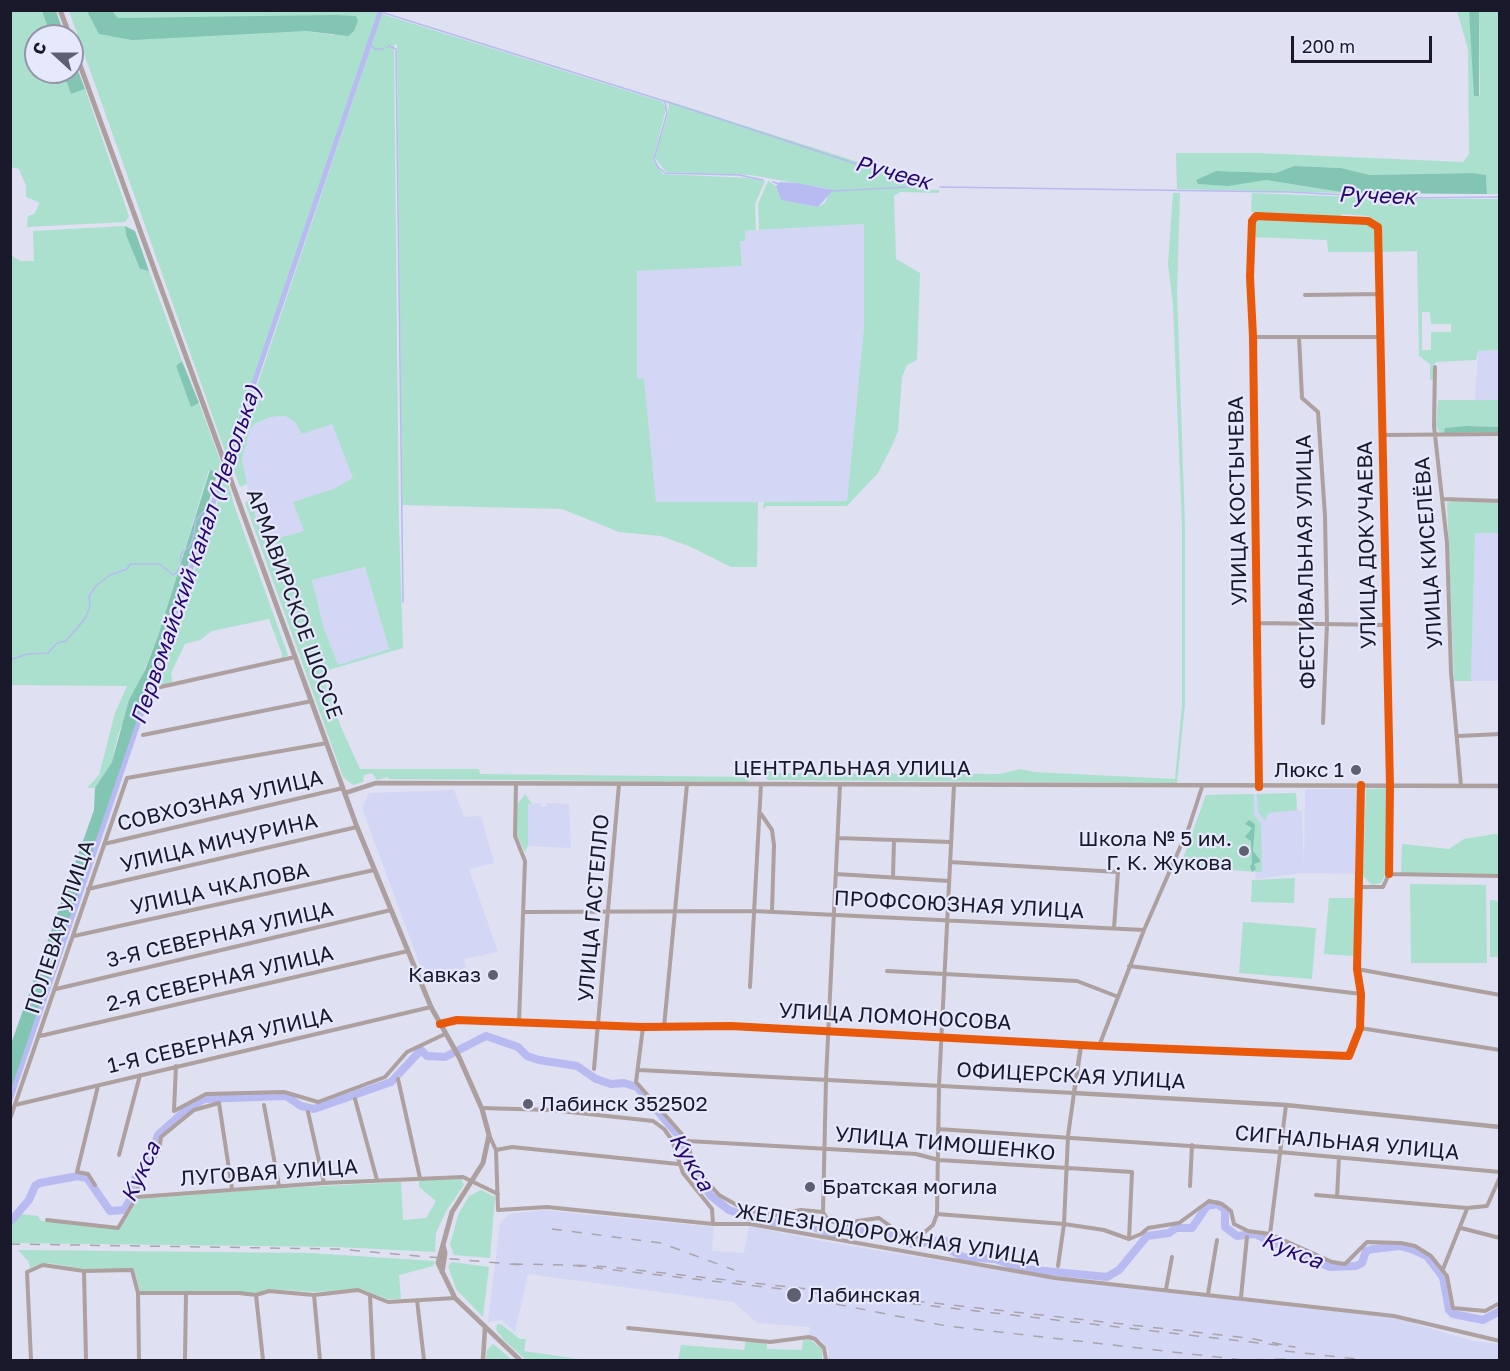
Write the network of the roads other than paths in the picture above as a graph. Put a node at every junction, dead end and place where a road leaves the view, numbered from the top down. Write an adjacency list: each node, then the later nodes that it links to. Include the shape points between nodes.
1 (84, 76): 17 (main road, АРМАВИРСКОЕ ШОССЕ)
2 (1368, 221): 3 (street, УЛИЦА ДОКУЧАЕВА, via 1378,227); 5 (street, УЛИЦА КОСТЫЧЕВА, via 1256,216 1252,221 1250,277)
3 (1380, 294): 4 (street); 7 (street, УЛИЦА ДОКУЧАЕВА)
4 (1305, 295)
5 (1253, 337): 6 (street); 14 (street, УЛИЦА КОСТЫЧЕВА)
6 (1299, 337): 7 (street); 15 (street, ФЕСТИВАЛЬНАЯ УЛИЦА, via 1302,398 1318,412 1325,516)
7 (1380, 337): 10 (street, УЛИЦА ДОКУЧАЕВА)
8 (1435, 367): 11 (street, УЛИЦА КИСЕЛЁВА)
9 (1500, 434): 11 (street)
10 (1383, 435): 11 (street); 16 (street, УЛИЦА ДОКУЧАЕВА)
11 (1437, 436): 12 (street, УЛИЦА КИСЕЛЁВА)
12 (1443, 499): 13 (street); 23 (street, УЛИЦА КИСЕЛЁВА, via 1451,672)
13 (1500, 501)
14 (1258, 623): 15 (street); 36 (street, УЛИЦА КОСТЫЧЕВА)
15 (1326, 624): 16 (street); 20 (street, ФЕСТИВАЛЬНАЯ УЛИЦА)
16 (1386, 625): 32 (street, УЛИЦА ДОКУЧАЕВА)
17 (296, 657): 18 (street); 19 (main road, АРМАВИРСКОЕ ШОССЕ)
18 (156, 688)
19 (312, 701): 22 (street); 24 (main road, АРМАВИРСКОЕ ШОССЕ)
20 (1323, 723)
21 (1500, 734): 23 (street)
22 (142, 735)
23 (1459, 736): 33 (street, УЛИЦА КИСЕЛЁВА)
24 (327, 743): 37 (main road, АРМАВИРСКОЕ ШОССЕ); 43 (street, ПОЛЕВАЯ УЛИЦА, via 127,777)
25 (516, 783): 26 (street, ЦЕНТРАЛЬНАЯ УЛИЦА); 37 (street, ЦЕНТРАЛЬНАЯ УЛИЦА, via 376,783); 58 (street, via 515,836 525,861)
26 (619, 784): 27 (street, ЦЕНТРАЛЬНАЯ УЛИЦА); 54 (street, УЛИЦА ГАСТЕЛЛО)
27 (687, 784): 28 (street, ЦЕНТРАЛЬНАЯ УЛИЦА); 55 (street)
28 (760, 784): 29 (street, ЦЕНТРАЛЬНАЯ УЛИЦА); 38 (street)
29 (840, 785): 30 (street, ЦЕНТРАЛЬНАЯ УЛИЦА); 40 (street)
30 (954, 785): 35 (street, ЦЕНТРАЛЬНАЯ УЛИЦА); 42 (street)
31 (1361, 785): 32 (street, ЦЕНТРАЛЬНАЯ УЛИЦА); 36 (street, ЦЕНТРАЛЬНАЯ УЛИЦА); 51 (street)
32 (1390, 786): 33 (street, ЦЕНТРАЛЬНАЯ УЛИЦА); 47 (street, УЛИЦА ДОКУЧАЕВА)
33 (1461, 786): 34 (street, ЦЕНТРАЛЬНАЯ УЛИЦА)
34 (1500, 786)
35 (1202, 787): 36 (street, ЦЕНТРАЛЬНАЯ УЛИЦА); 62 (street, via 1190,827)
36 (1259, 787)
37 (344, 791): 39 (main road, АРМАВИРСКОЕ ШОССЕ); 43 (street, СОВХОЗНАЯ УЛИЦА)
38 (760, 813): 56 (street); 57 (street, via 772,830 774,845)
39 (357, 827): 45 (main road, АРМАВИРСКОЕ ШОССЕ); 52 (street, УЛИЦА МИЧУРИНА)
40 (839, 838): 41 (street); 46 (street)
41 (894, 840): 42 (street); 49 (street)
42 (950, 842): 44 (street)
43 (103, 844): 52 (street, ПОЛЕВАЯ УЛИЦА)
44 (950, 862): 50 (street); 61 (street, via 1118,872)
45 (374, 870): 53 (main road, АРМАВИРСКОЕ ШОССЕ); 63 (street, УЛИЦА ЧКАЛОВА)
46 (836, 874): 49 (street); 59 (street)
47 (1389, 874): 48 (street); 51 (street, via 1383,887)
48 (1500, 876)
49 (893, 877): 50 (street)
50 (949, 881): 60 (street)
51 (1360, 887): 66 (street)
52 (88, 889): 63 (street, ПОЛЕВАЯ УЛИЦА)
53 (391, 910): 64 (main road, АРМАВИРСКОЕ ШОССЕ); 70 (street, 3-Я СЕВЕРНАЯ УЛИЦА)
54 (609, 910): 55 (street, ПРОФСОЮЗНАЯ УЛИЦА); 58 (street, ПРОФСОЮЗНАЯ УЛИЦА); 77 (street, УЛИЦА ГАСТЕЛЛО)
55 (677, 910): 56 (street, ПРОФСОЮЗНАЯ УЛИЦА); 79 (street)
56 (754, 911): 57 (street, ПРОФСОЮЗНАЯ УЛИЦА); 69 (street)
57 (772, 911): 59 (street, ПРОФСОЮЗНАЯ УЛИЦА)
58 (523, 912): 75 (street)
59 (836, 913): 60 (street, ПРОФСОЮЗНАЯ УЛИЦА); 81 (street)
60 (948, 920): 61 (street, ПРОФСОЮЗНАЯ УЛИЦА); 68 (street)
61 (1114, 928): 62 (street, ПРОФСОЮЗНАЯ УЛИЦА)
62 (1144, 930): 65 (street)
63 (73, 936): 70 (street, ПОЛЕВАЯ УЛИЦА)
64 (408, 951): 74 (main road, АРМАВИРСКОЕ ШОССЕ); 83 (street, 2-Я СЕВЕРНАЯ УЛИЦА)
65 (1129, 966): 71 (street); 73 (street)
66 (1357, 969): 71 (street); 72 (street)
67 (886, 971): 68 (street)
68 (945, 975): 73 (street, via 1077,981); 84 (street)
69 (750, 987)
70 (56, 989): 83 (street, ПОЛЕВАЯ УЛИЦА)
71 (1361, 994): 80 (street)
72 (1500, 995)
73 (1116, 996): 86 (street)
74 (431, 1007): 76 (main road, АРМАВИРСКОЕ ШОССЕ); 88 (street, 1-Я СЕВЕРНАЯ УЛИЦА)
75 (519, 1022): 76 (street, УЛИЦА ЛОМОНОСОВА, via 457,1020); 77 (street, УЛИЦА ЛОМОНОСОВА)
76 (440, 1024): 82 (main road, АРМАВИРСКОЕ ШОССЕ)
77 (599, 1025): 78 (street, УЛИЦА ЛОМОНОСОВА); 89 (street, УЛИЦА ГАСТЕЛЛО)
78 (644, 1027): 79 (street, УЛИЦА ЛОМОНОСОВА); 90 (street)
79 (664, 1027): 81 (street, УЛИЦА ЛОМОНОСОВА, via 731,1026)
80 (1360, 1028): 86 (street, УЛИЦА ЛОМОНОСОВА, via 1349,1056); 87 (street)
81 (828, 1032): 84 (street, УЛИЦА ЛОМОНОСОВА); 93 (street)
82 (445, 1034): 88 (street, via 407,1052 385,1077 318,1102 284,1092 206,1094 174,1111); 101 (main road, АРМАВИРСКОЕ ШОССЕ)
83 (40, 1036): 100 (street, ПОЛЕВАЯ УЛИЦА)
84 (941, 1038): 85 (street, УЛИЦА ЛОМОНОСОВА); 94 (street)
85 (1081, 1045): 86 (street, УЛИЦА ЛОМОНОСОВА); 96 (street)
86 (1099, 1046)
87 (1500, 1050)
88 (176, 1066): 91 (street, 1-Я СЕВЕРНАЯ УЛИЦА)
89 (594, 1070)
90 (639, 1070): 93 (street, ОФИЦЕРСКАЯ УЛИЦА); 108 (street, via 636,1082)
91 (140, 1074): 95 (street, 1-Я СЕВЕРНАЯ УЛИЦА); 113 (street)
92 (398, 1079): 120 (street)
93 (826, 1079): 94 (street, ОФИЦЕРСКАЯ УЛИЦА); 110 (street)
94 (939, 1085): 96 (street, ОФИЦЕРСКАЯ УЛИЦА); 105 (street)
95 (98, 1086): 100 (street, 1-Я СЕВЕРНАЯ УЛИЦА); 124 (street, via 77,1172 88,1174)
96 (1074, 1093): 99 (street, ОФИЦЕРСКАЯ УЛИЦА); 107 (street)
97 (355, 1099): 121 (street)
98 (264, 1105): 126 (street)
99 (1286, 1105): 104 (street, ОФИЦЕРСКАЯ УЛИЦА); 112 (street)
100 (15, 1106): 103 (street, ПОЛЕВАЯ УЛИЦА)
101 (482, 1108): 106 (main road, АРМАВИРСКОЕ ШОССЕ); 116 (street, via 551,1110 653,1121 672,1140)
102 (308, 1112): 123 (street)
103 (10, 1119)
104 (1500, 1127)
105 (938, 1129): 107 (street, СИГНАЛЬНАЯ УЛИЦА); 115 (street)
106 (489, 1135): 111 (street, АРМАВИРСКОЕ ШОССЕ); 122 (main road, АРМАВИРСКОЕ ШОССЕ, via 483,1163)
107 (1068, 1136): 109 (street, СИГНАЛЬНАЯ УЛИЦА); 117 (street)
108 (688, 1142): 110 (street, УЛИЦА ТИМОШЕНКО); 135 (street, ЖЕЛЕЗНОДОРОЖНАЯ УЛИЦА, via 693,1166 719,1195 742,1208 776,1215 801,1210)
109 (1192, 1145): 112 (street, СИГНАЛЬНАЯ УЛИЦА); 127 (street)
110 (825, 1149): 115 (street, УЛИЦА ТИМОШЕНКО, via 916,1154); 135 (street)
111 (496, 1150): 116 (street, via 512,1147); 129 (street, АРМАВИРСКОЕ ШОССЕ)
112 (1279, 1152): 114 (street, СИГНАЛЬНАЯ УЛИЦА); 141 (street)
113 (119, 1155)
114 (1339, 1157): 118 (street, СИГНАЛЬНАЯ УЛИЦА); 132 (street)
115 (939, 1160): 117 (street, УЛИЦА ТИМОШЕНКО); 136 (street)
116 (678, 1164): 138 (street, via 712,1209)
117 (1067, 1169): 139 (street); 144 (street, УЛИЦА ТИМОШЕНКО, via 1132,1172)
118 (1500, 1172)
119 (1500, 1177): 125 (street)
120 (420, 1178): 121 (street, ЛУГОВАЯ УЛИЦА); 122 (street, ЛУГОВАЯ УЛИЦА, via 463,1177)
121 (377, 1180): 123 (street, ЛУГОВАЯ УЛИЦА)
122 (473, 1181): 129 (street, ЛУГОВАЯ УЛИЦА); 158 (main road, АРМАВИРСКОЕ ШОССЕ, via 452,1212 438,1263)
123 (324, 1183): 126 (street, ЛУГОВАЯ УЛИЦА)
124 (95, 1185)
125 (1498, 1185): 133 (street, via 1487,1206)
126 (279, 1186): 128 (street, ЛУГОВАЯ УЛИЦА)
127 (1190, 1186)
128 (232, 1189): 131 (street, ЛУГОВАЯ УЛИЦА); 131 (street, via 219,1103 194,1110 161,1137 159,1151 139,1182)
129 (499, 1194): 134 (street, АРМАВИРСКОЕ ШОССЕ)
130 (1316, 1195): 132 (street)
131 (137, 1197): 137 (street, via 118,1227)
132 (1337, 1197): 133 (street)
133 (1467, 1209): 140 (street)
134 (498, 1210): 138 (street, ЖЕЛЕЗНОДОРОЖНАЯ УЛИЦА, via 547,1207)
135 (823, 1212): 136 (street, ЖЕЛЕЗНОДОРОЖНАЯ УЛИЦА, via 828,1220 844,1226 879,1218 904,1236 919,1237 933,1225)
136 (937, 1214): 139 (street)
137 (47, 1220)
138 (713, 1224): 150 (street, ЖЕЛЕЗНОДОРОЖНАЯ УЛИЦА, via 750,1224 1056,1276)
139 (1064, 1224): 144 (street, via 1104,1230); 147 (street)
140 (1461, 1228): 143 (street); 148 (street)
141 (1270, 1234): 144 (street, via 1234,1224 1232,1211 1209,1202 1179,1223 1148,1228); 148 (street, via 1345,1264 1367,1242 1401,1243 1423,1251)
142 (1247, 1237): 157 (street)
143 (1500, 1238)
144 (1129, 1239)
145 (1217, 1240): 153 (street)
146 (1172, 1257): 150 (street)
147 (1058, 1266)
148 (1443, 1269): 160 (street, via 1453,1308 1485,1311)
149 (84, 1271): 151 (street, via 132,1270); 164 (street, via 43,1266 27,1272); 165 (street)
150 (1166, 1289): 153 (street, ЖЕЛЕЗНОДОРОЖНАЯ УЛИЦА)
151 (138, 1293): 152 (street); 166 (street)
152 (186, 1293): 154 (street); 167 (street)
153 (1208, 1294): 157 (street, ЖЕЛЕЗНОДОРОЖНАЯ УЛИЦА)
154 (256, 1295): 155 (street, via 269,1291); 168 (street)
155 (314, 1295): 156 (street, via 358,1290); 169 (street)
156 (370, 1296): 159 (street, via 388,1302); 170 (street)
157 (1240, 1297): 163 (street, ЖЕЛЕЗНОДОРОЖНАЯ УЛИЦА, via 1394,1316)
158 (455, 1298): 159 (street); 162 (main road, АРМАВИРСКОЕ ШОССЕ)
159 (417, 1300): 171 (street)
160 (1500, 1303)
161 (628, 1328): 174 (street, via 705,1338 773,1342 815,1339 824,1348)
162 (485, 1329): 172 (street); 173 (main road, АРМАВИРСКОЕ ШОССЕ)
163 (1500, 1341)
164 (31, 1360)
165 (86, 1360)
166 (139, 1360)
167 (185, 1360)
168 (263, 1360)
169 (320, 1360)
170 (373, 1360)
171 (424, 1360)
172 (483, 1360)
173 (520, 1360)
174 (826, 1360)

